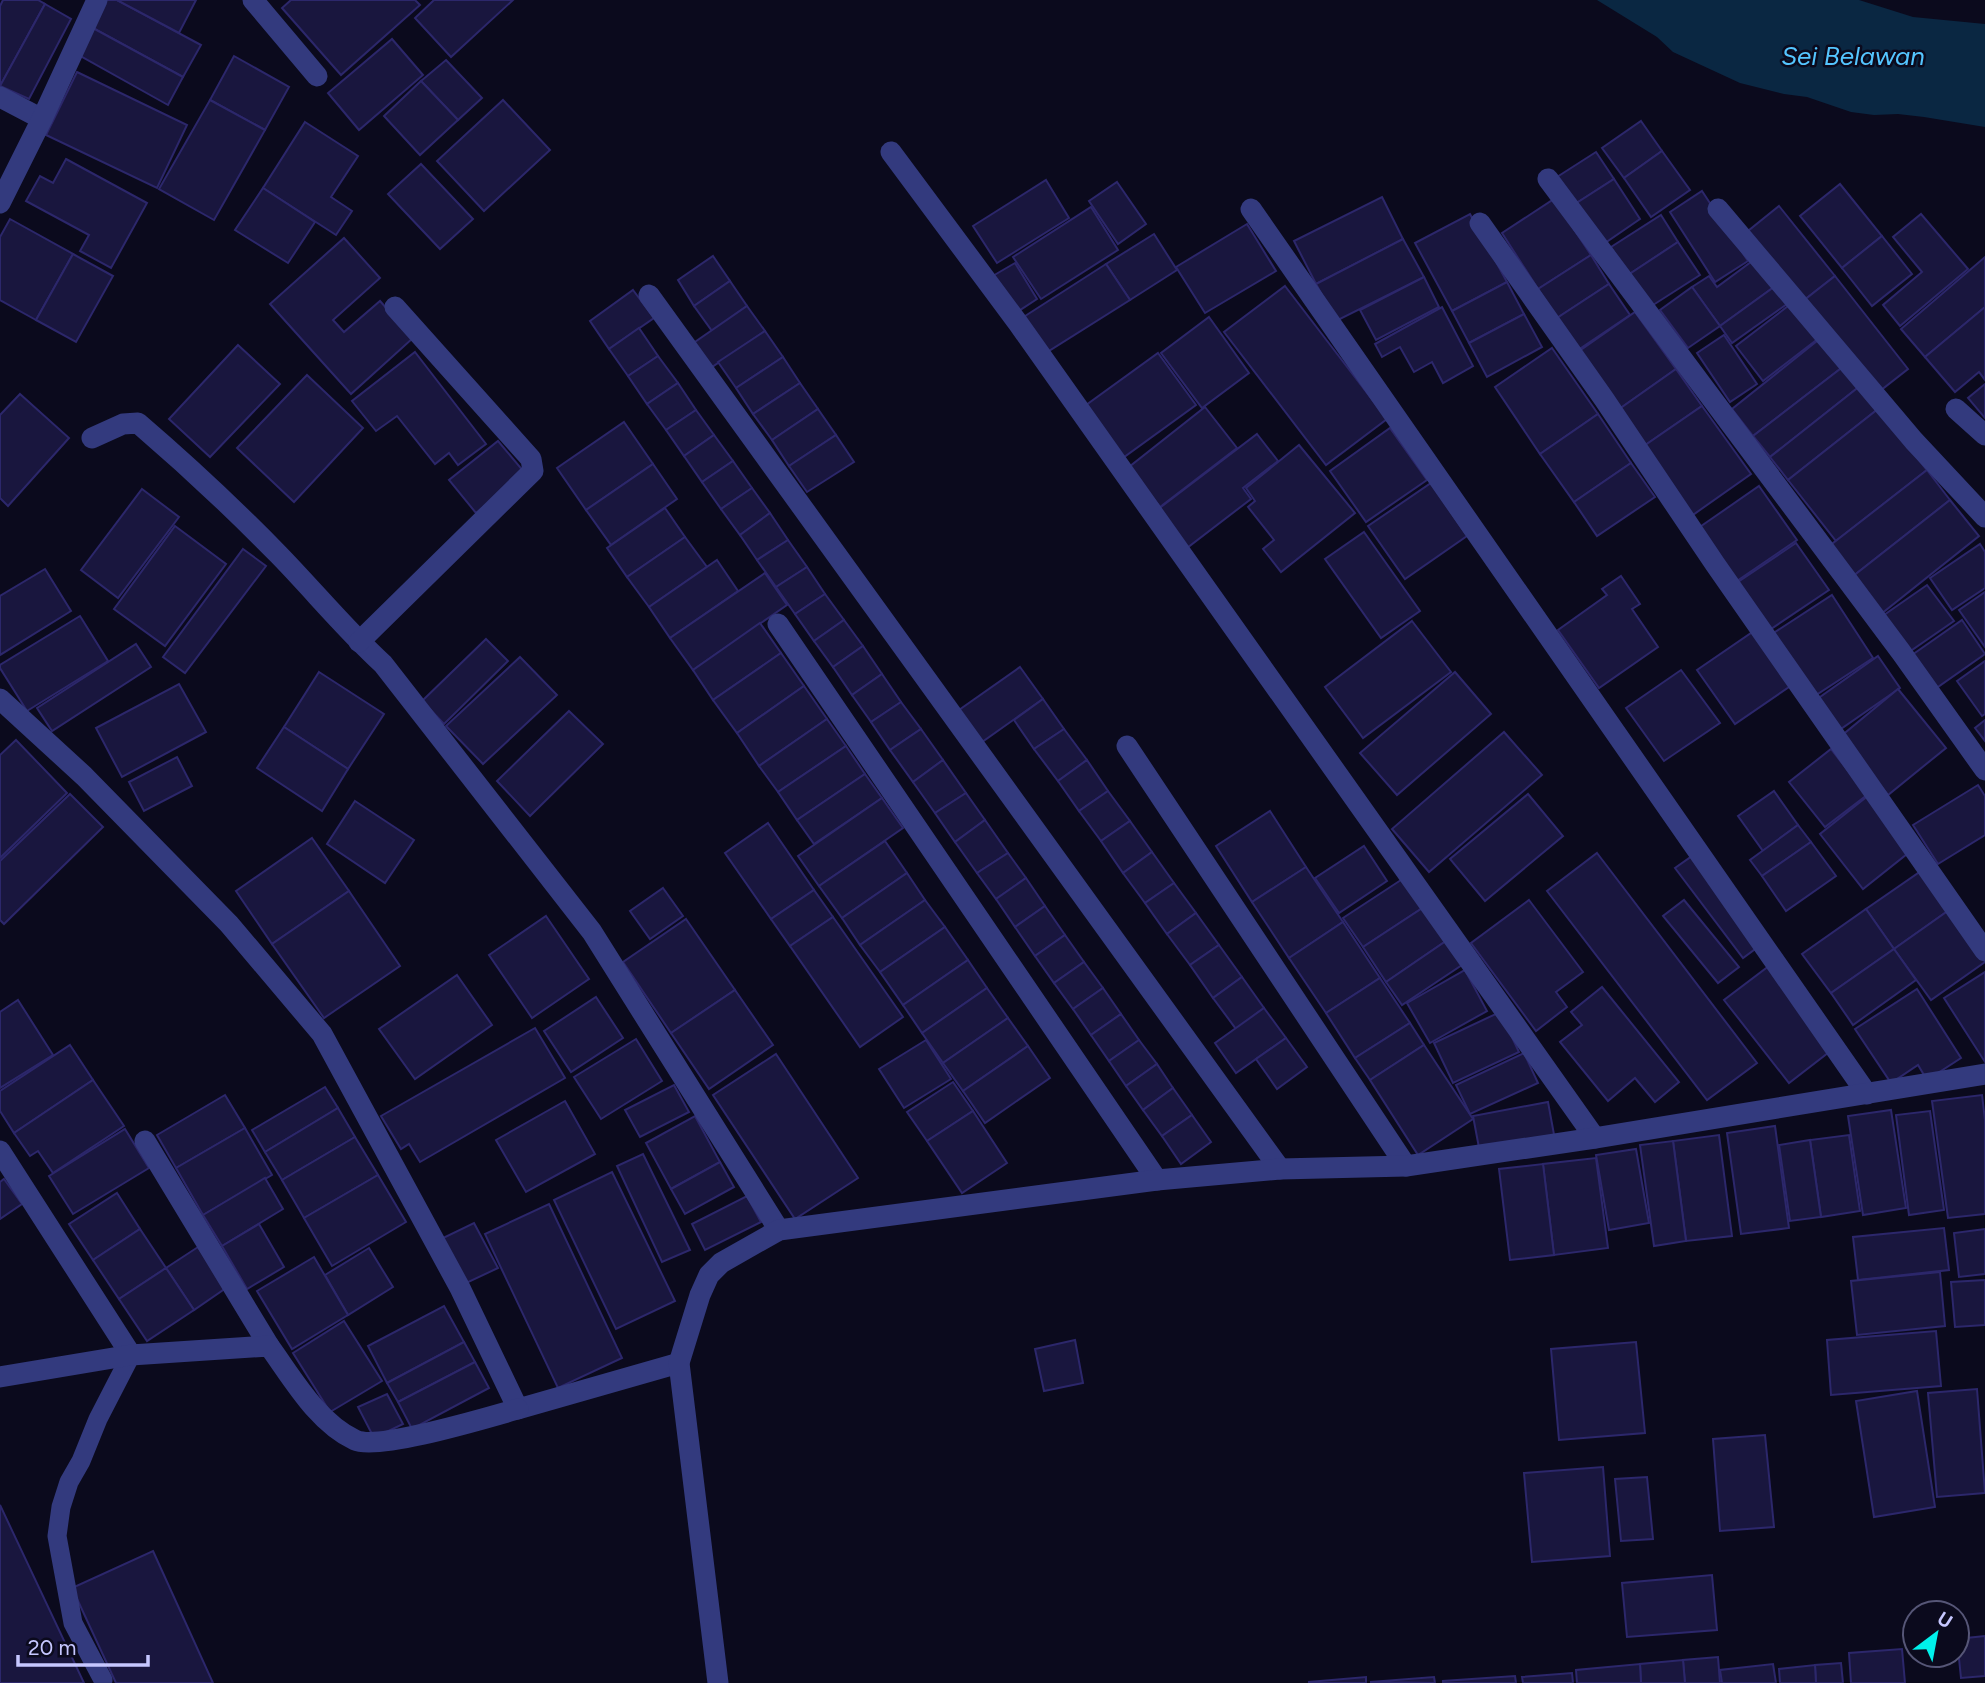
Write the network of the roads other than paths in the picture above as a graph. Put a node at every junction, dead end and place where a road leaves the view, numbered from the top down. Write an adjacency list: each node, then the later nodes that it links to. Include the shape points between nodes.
1 (97, 0): 5 (street)
2 (258, 2): 3 (street)
3 (317, 76)
4 (0, 97): 5 (street)
5 (42, 119): 8 (street)
6 (891, 152): 26 (street, via 1018,323)
7 (1548, 179): 22 (street)
8 (0, 203)
9 (1251, 209): 25 (street)
10 (1718, 209): 17 (street, via 1914,441)
11 (1480, 223): 23 (street)
12 (649, 295): 30 (street)
13 (395, 307): 19 (street, via 531,459 533,471)
14 (1956, 409): 15 (street)
15 (1985, 435)
16 (92, 438): 19 (street, via 123,424 138,423 203,480)
17 (1985, 517)
18 (778, 624): 31 (street)
19 (359, 642): 32 (street, via 383,664 592,932)
20 (0, 699): 37 (street, via 84,776 229,924 322,1034 460,1288)
21 (1127, 746): 29 (street)
22 (1985, 770)
23 (1985, 951)
24 (1985, 1074): 25 (street)
25 (1867, 1094): 26 (street)
26 (1595, 1138): 29 (street)
27 (145, 1141): 33 (street)
28 (0, 1151): 34 (street)
29 (1405, 1166): 30 (street)
30 (1280, 1169): 31 (street)
31 (1157, 1180): 32 (street)
32 (779, 1230): 35 (street, via 709,1275)
33 (269, 1346): 34 (street); 37 (street, via 313,1406 334,1428 358,1442 393,1441)
34 (131, 1355): 36 (street); 38 (lane, via 69,1482 57,1536 73,1623)
35 (679, 1363): 37 (street); 39 (street)
36 (0, 1377)
37 (518, 1409)
38 (103, 1680)
39 (718, 1683)

